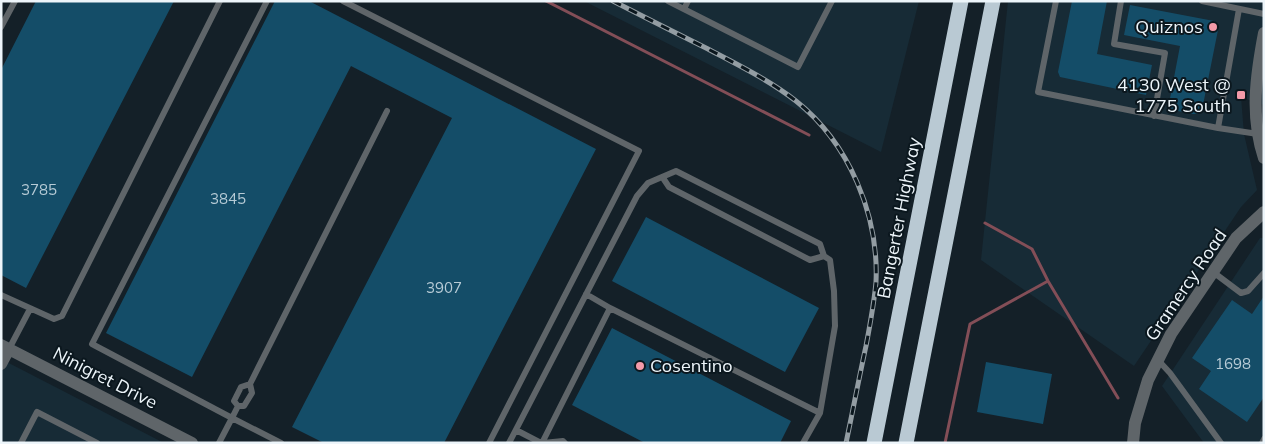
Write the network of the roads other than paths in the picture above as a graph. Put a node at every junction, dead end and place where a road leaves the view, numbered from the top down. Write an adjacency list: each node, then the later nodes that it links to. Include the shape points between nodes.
1 (14, 1): 16 (lane)
2 (220, 1): 31 (lane, via 62,316 54,319)
3 (267, 1): 38 (lane, via 92,344)
4 (343, 1): 46 (lane, via 639,151)
5 (668, 1): 14 (lane)
6 (688, 1): 14 (lane)
7 (832, 1): 14 (lane, via 798,66)
8 (961, 1): 51 (highway, Bangerter Highway)
9 (993, 1): 52 (highway)
10 (1056, 1): 19 (lane, via 1038,92)
11 (1121, 1): 19 (lane, via 1114,44 1165,54)
12 (1202, 1): 13 (lane)
13 (1239, 8): 15 (lane); 20 (lane)
14 (684, 9)
15 (1264, 14)
16 (1, 27)
17 (1264, 33): 21 (street, via 1256,78)
18 (387, 111): 35 (lane)
19 (1154, 116): 20 (lane)
20 (1218, 128): 21 (lane)
21 (1258, 134): 22 (street)
22 (1264, 158)
23 (663, 178): 25 (lane, via 669,187 810,260); 25 (lane, via 676,171 820,244); 28 (lane, via 648,183 637,196)
24 (1264, 212): 26 (street, Gramercy Road, via 1236,238)
25 (824, 256): 37 (lane, via 830,260 835,326)
26 (1213, 272): 27 (lane, via 1241,293 1248,291); 33 (street, Gramercy Road, via 1171,334)
27 (1264, 273)
28 (586, 294): 30 (lane); 39 (lane)
29 (1, 295): 31 (lane)
30 (610, 308): 37 (lane); 48 (lane)
31 (30, 309): 32 (lane)
32 (5, 347): 34 (street); 43 (street, Ninigret Drive)
33 (1158, 360): 53 (street, Gramercy Road, via 1141,400); 54 (lane)
34 (1, 364)
35 (250, 384): 36 (lane, via 252,393 244,406); 36 (lane, via 241,387 234,402)
36 (238, 406): 38 (lane)
37 (820, 413): 50 (lane)
38 (232, 418): 44 (lane); 45 (lane)
39 (516, 430): 47 (lane); 48 (lane)
40 (1264, 439): 55 (lane)
41 (21, 443): 42 (lane, via 36,412)
42 (97, 443)
43 (192, 443)
44 (219, 443)
45 (281, 443)
46 (489, 443)
47 (509, 443)
48 (542, 443): 49 (lane)
49 (565, 443)
50 (803, 443)
51 (874, 443)
52 (906, 443)
53 (1133, 443)
54 (1221, 443)
55 (1262, 443)

